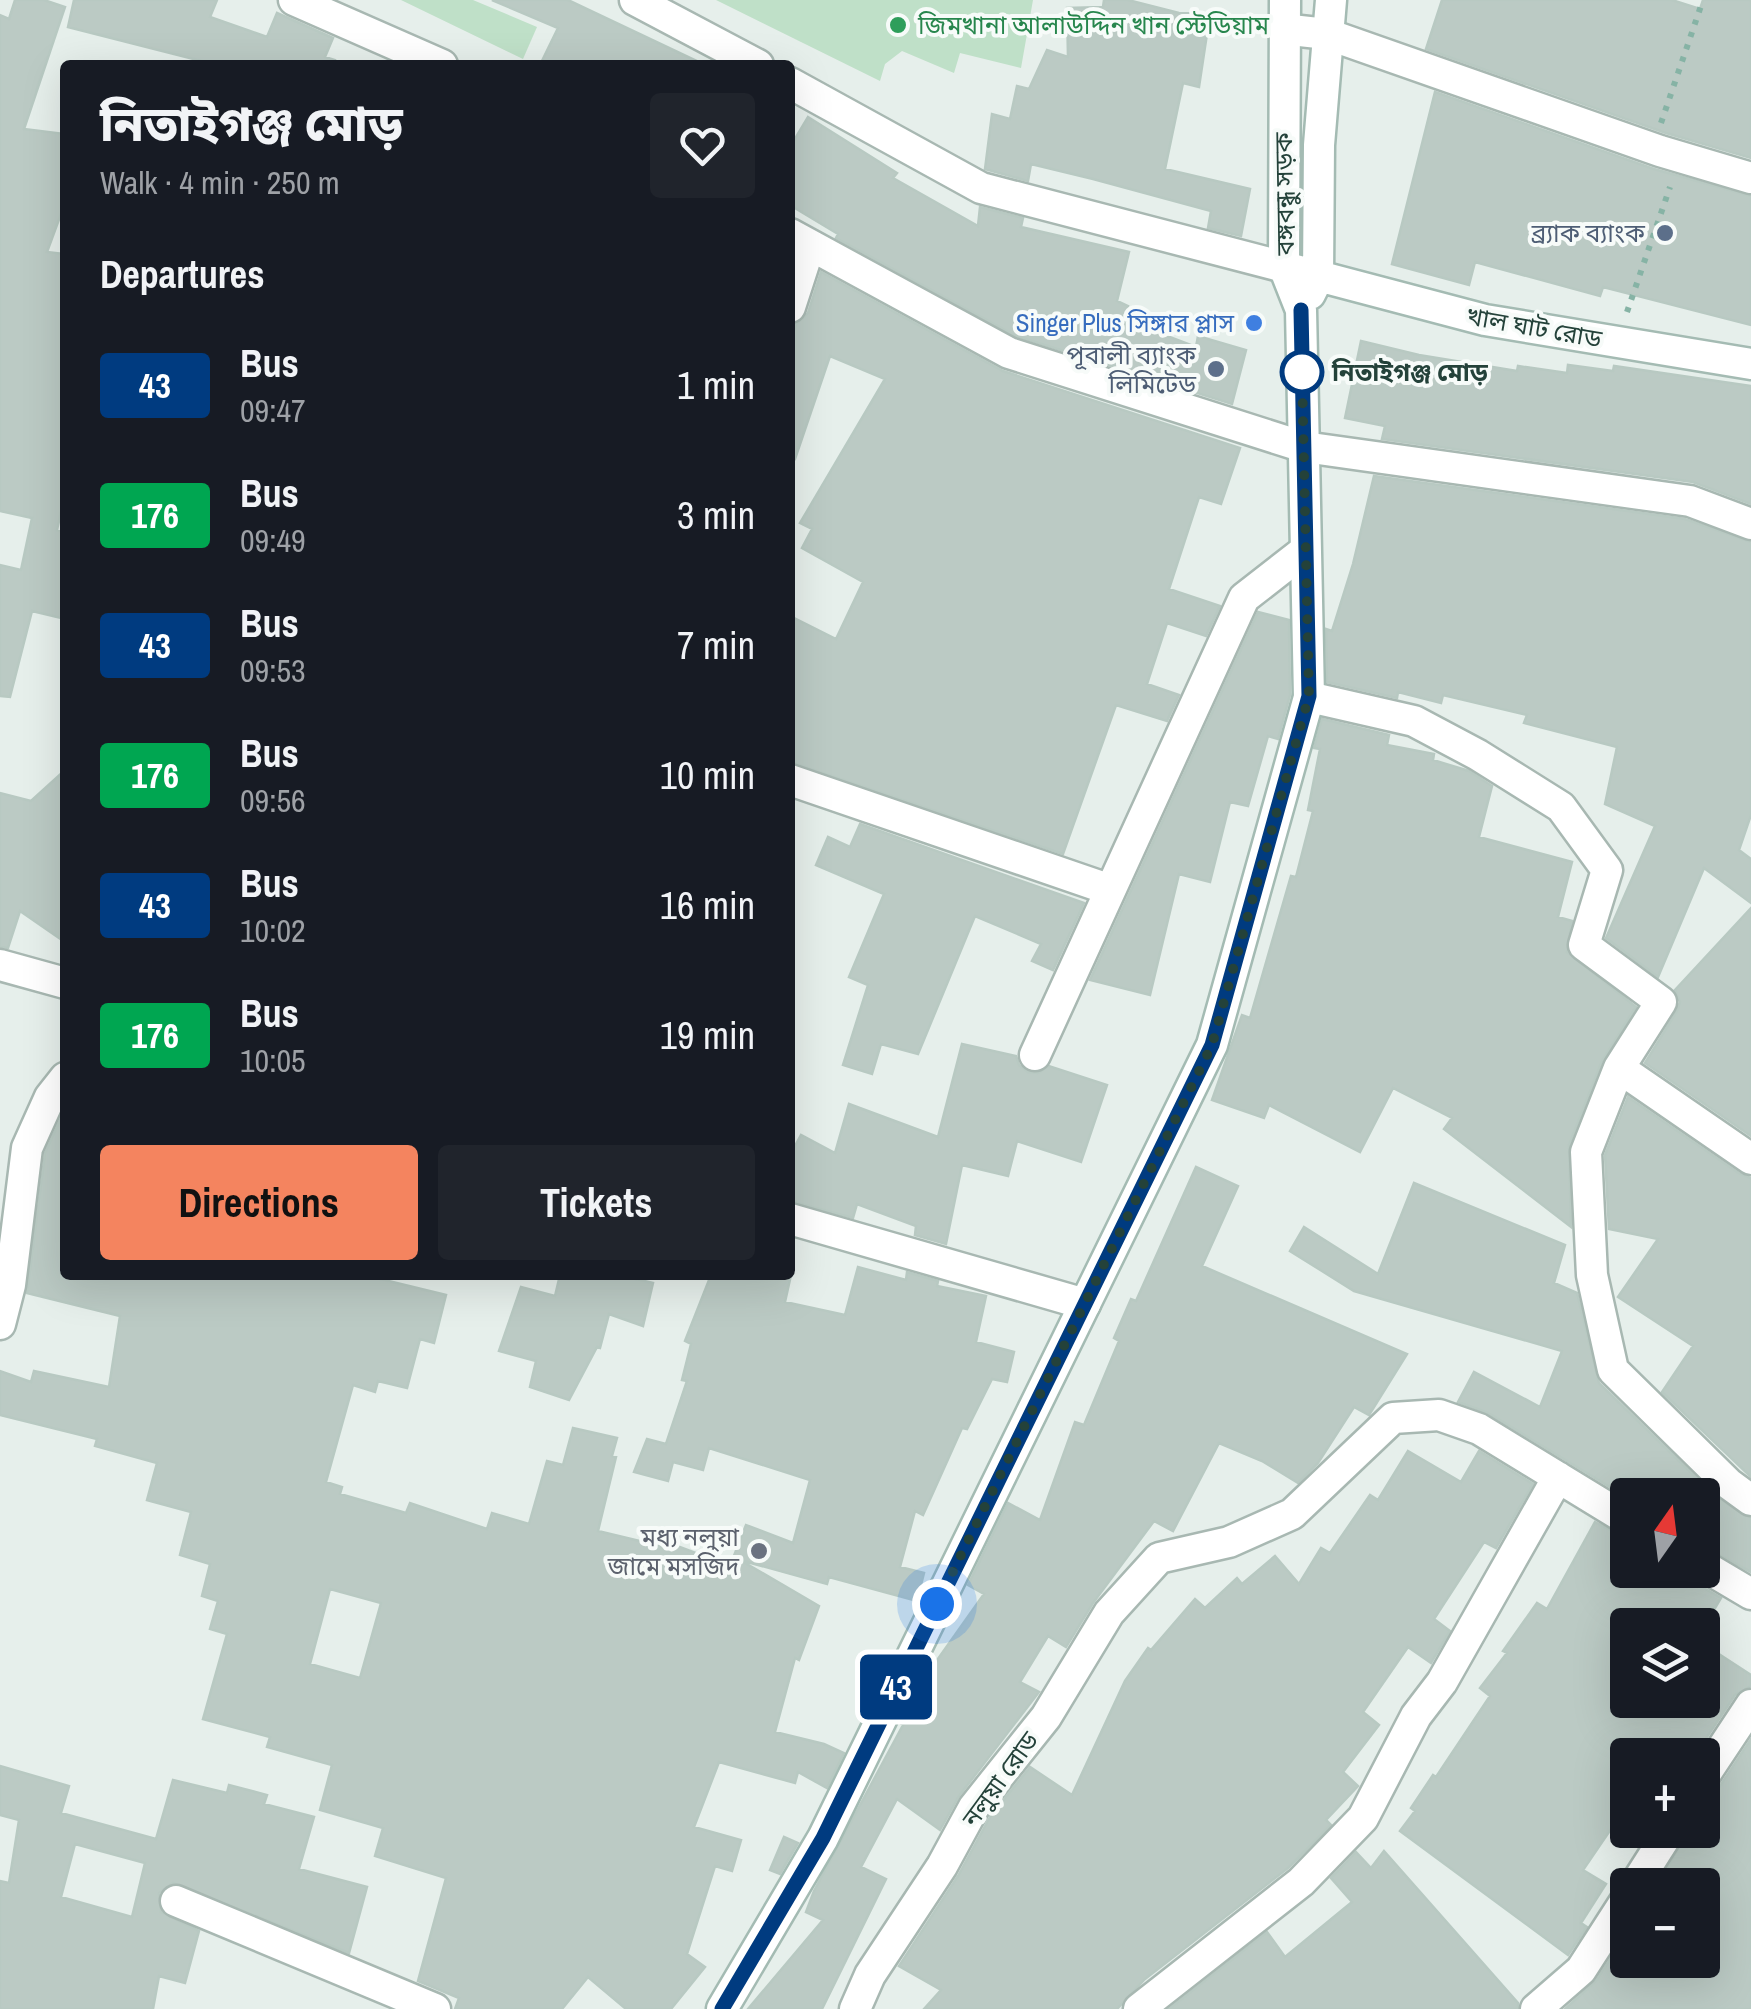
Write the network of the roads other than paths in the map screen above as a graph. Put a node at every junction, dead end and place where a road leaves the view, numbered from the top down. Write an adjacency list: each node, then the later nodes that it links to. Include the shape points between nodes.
1 (294, 0): 6 (street)
2 (635, 0): 7 (street)
3 (1331, 0): 5 (street, বঙ্গবন্ধু সড়ক)
4 (1283, 15): 5 (street); 11 (street, বঙ্গবন্ধু সড়ক)
5 (1326, 34): 9 (street); 13 (street, বঙ্গবন্ধু সড়ক)
6 (431, 60)
7 (749, 60)
8 (795, 85): 11 (street, খাল ঘাট রোড, via 981,188)
9 (1751, 178)
10 (800, 240): 12 (street); 16 (street, via 1009,353)
11 (1284, 267): 13 (street, খাল ঘাট রোড); 14 (street, বঙ্গবন্ধু সড়ক)
12 (795, 274)
13 (1318, 278): 14 (street, বঙ্গবন্ধু সড়ক); 15 (street, খাল ঘাট রোড, via 1485,320)
14 (1301, 310): 16 (street)
15 (1751, 364)
16 (1304, 448): 17 (street, via 1690,501); 18 (street)
17 (1751, 524)
18 (1303, 552): 19 (street); 21 (street, via 1244,598)
19 (1309, 696): 25 (street, via 1414,721 1561,807 1606,870 1584,944 1661,1002); 29 (street, via 1212,1045)
20 (795, 782): 21 (street)
21 (1108, 889): 24 (street)
22 (0, 965): 23 (street)
23 (60, 982)
24 (1034, 1056)
25 (1619, 1068): 27 (street); 32 (street, via 1586,1152 1592,1275 1614,1370)
26 (60, 1085): 30 (street, via 27,1148)
27 (1751, 1159)
28 (795, 1220): 29 (street)
29 (1085, 1304): 41 (street, via 823,1838)
30 (0, 1324)
31 (1558, 1477): 33 (street); 42 (street, নলুয়া রোড, via 1439,1415 1393,1418 1292,1514 1229,1542 1159,1558 1109,1614 1046,1716 974,1807); 43 (street, via 1363,1818 1301,1882)
32 (1751, 1500)
33 (1610, 1509)
34 (1720, 1576): 35 (street)
35 (1751, 1594)
36 (1751, 1705): 37 (street)
37 (1720, 1752)
38 (176, 1902): 40 (street)
39 (1610, 1925): 44 (street, via 1581,1970)
40 (435, 2009)
41 (722, 2009)
42 (854, 2009)
43 (1139, 2009)
44 (1536, 2009)

